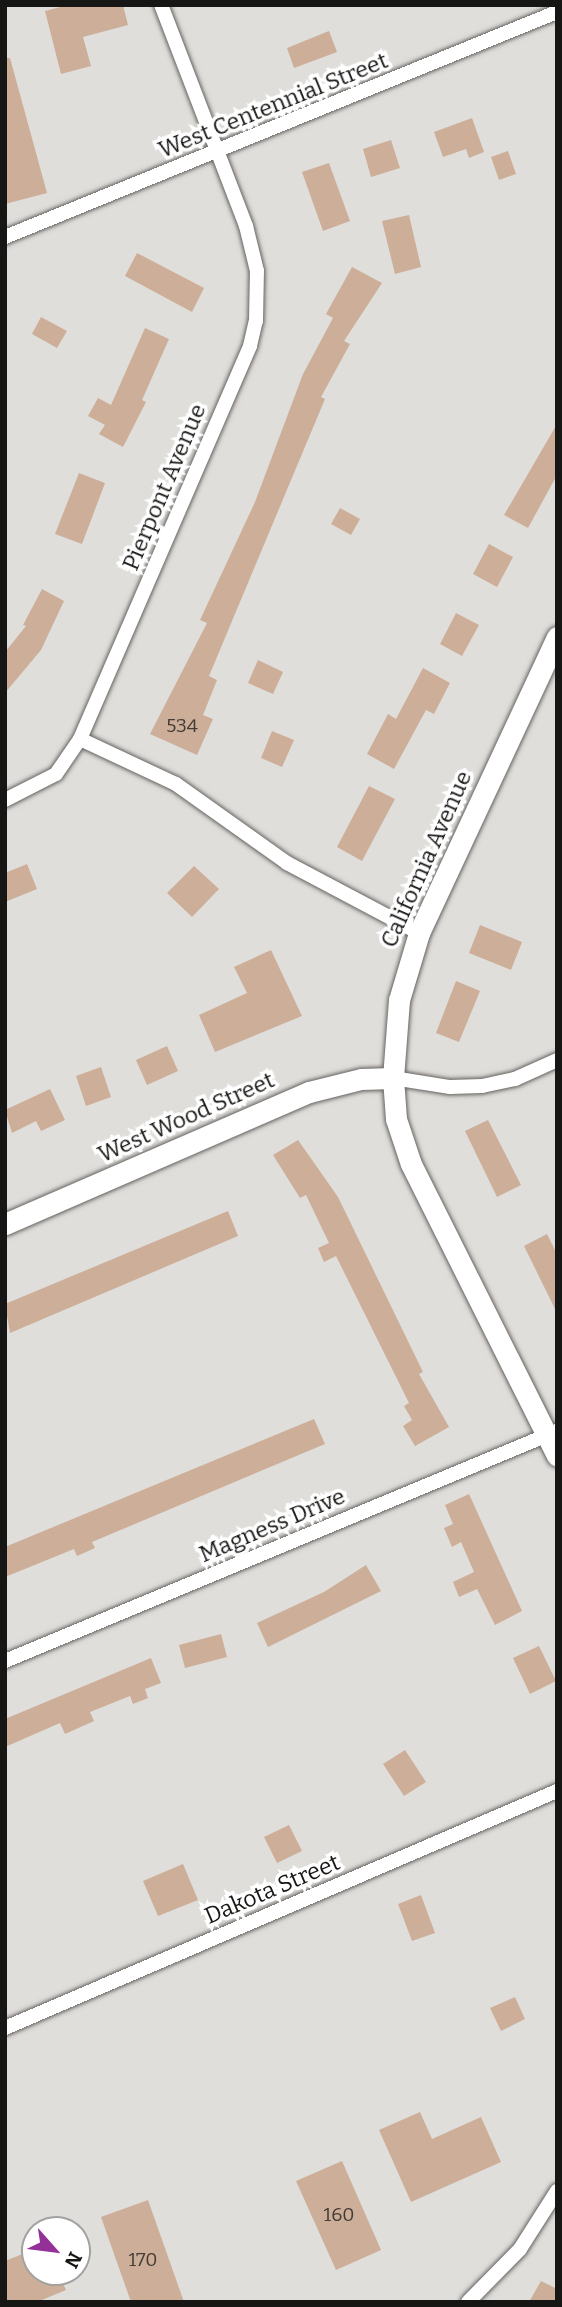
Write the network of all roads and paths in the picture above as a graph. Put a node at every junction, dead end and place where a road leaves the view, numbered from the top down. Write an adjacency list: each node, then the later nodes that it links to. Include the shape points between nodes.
1 (161, 5): 3 (street, Pierpont Avenue)
2 (557, 12): 3 (street, West Centennial Street)
3 (216, 153): 4 (street, West Centennial Street); 6 (street, Pierpont Avenue, via 246,226 257,271 256,321 250,346)
4 (5, 237)
5 (557, 637): 8 (main road, California Avenue)
6 (80, 739): 7 (street, Pierpont Avenue, via 56,774); 8 (street, via 186,790 287,863)
7 (5, 800)
8 (419, 933): 10 (main road, California Avenue, via 399,1000)
9 (557, 1060): 10 (street, via 482,1086 450,1087)
10 (393, 1078): 11 (main road, West Wood Street, via 361,1079 309,1092); 12 (main road, California Avenue, via 396,1119 411,1164)
11 (5, 1224)
12 (552, 1433): 13 (main road, California Avenue); 14 (street, Magness Drive)
13 (557, 1456)
14 (5, 1661)
15 (557, 1791): 16 (street, Dakota Street)
16 (5, 2028)
17 (557, 2191): 18 (street, via 520,2249)
18 (468, 2302)

